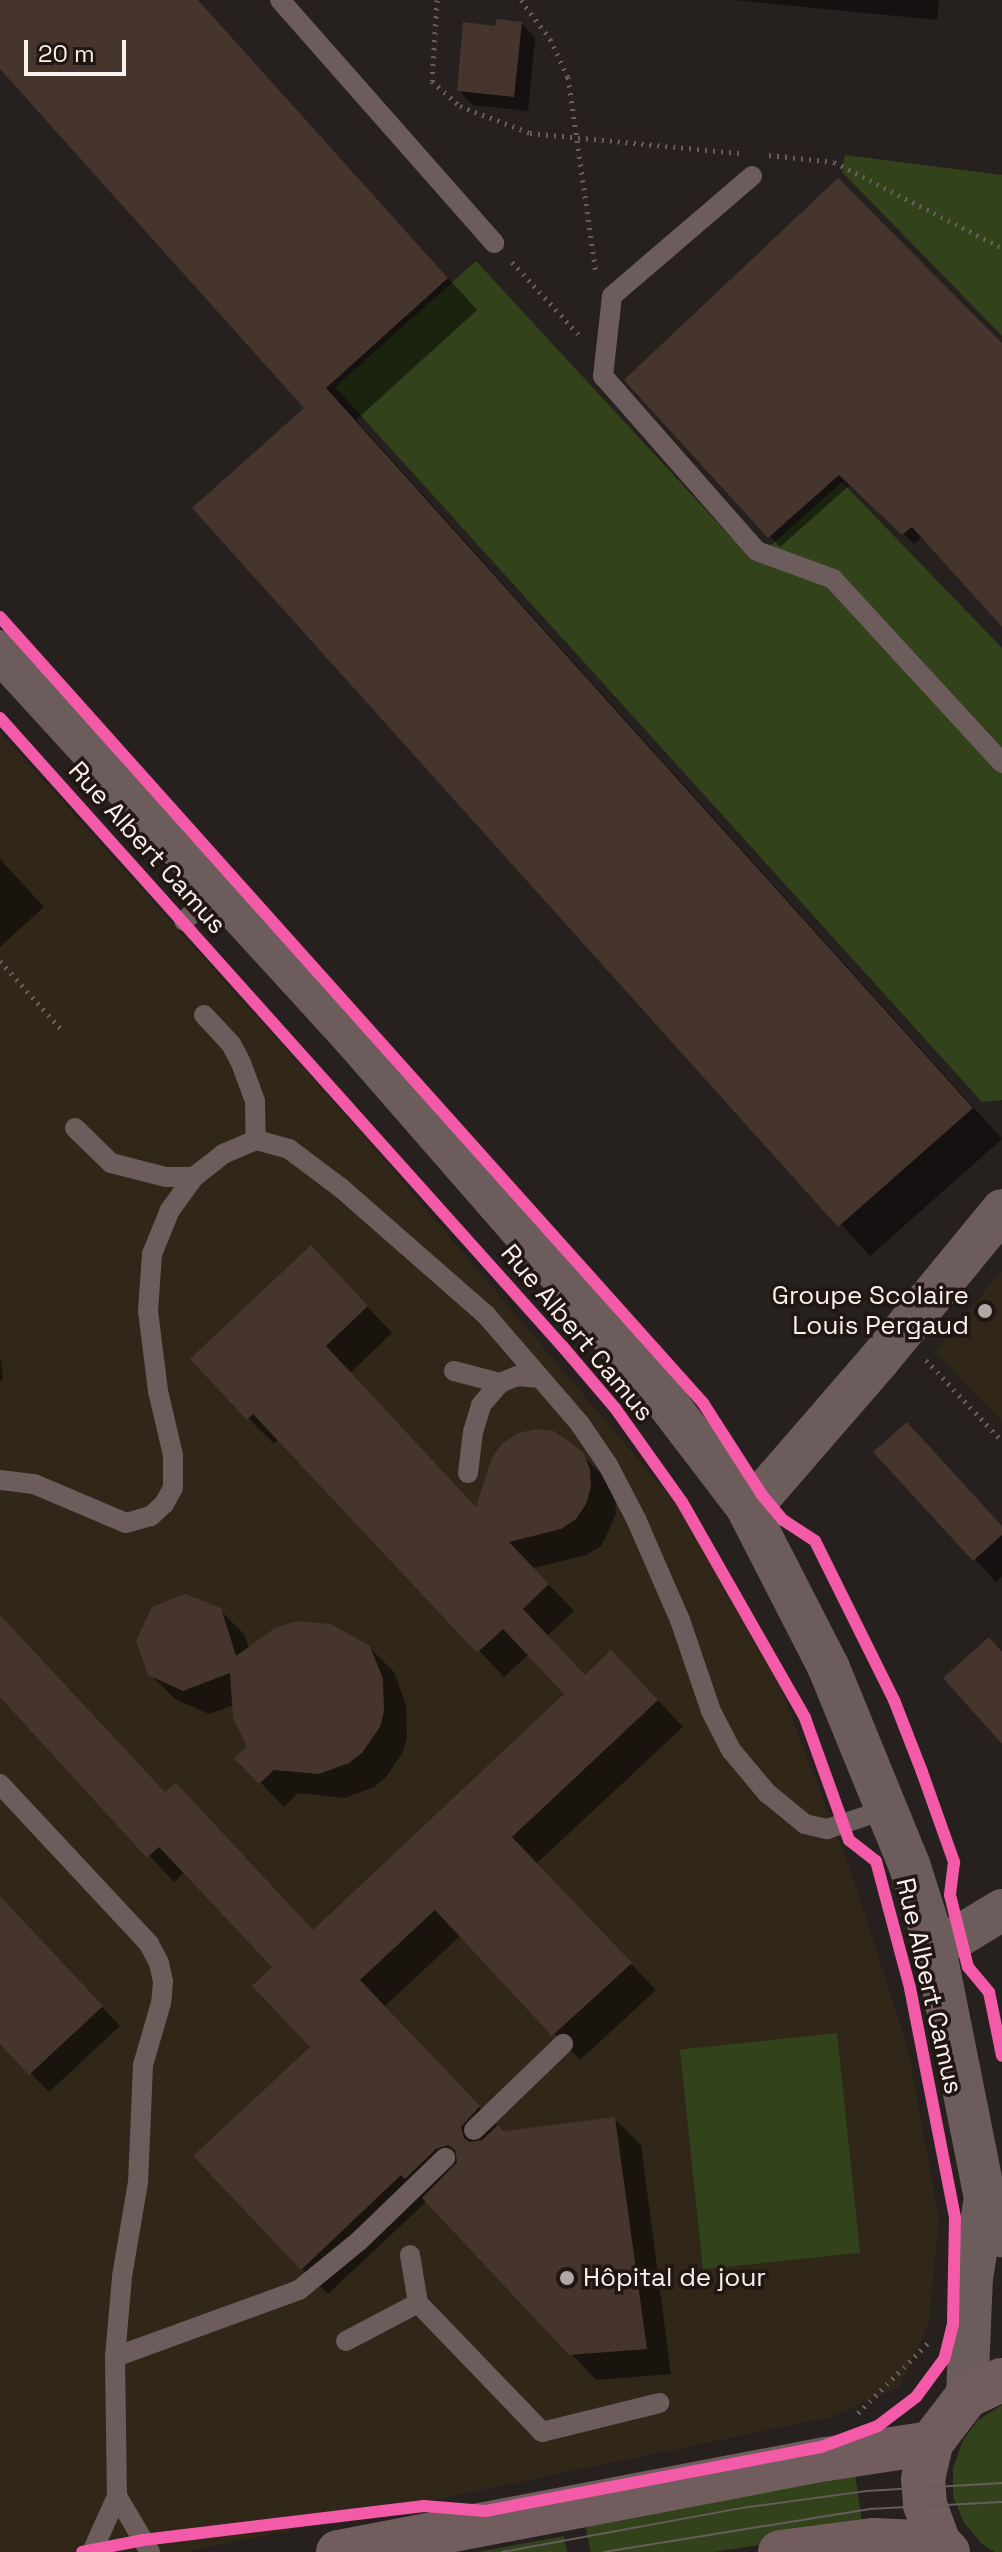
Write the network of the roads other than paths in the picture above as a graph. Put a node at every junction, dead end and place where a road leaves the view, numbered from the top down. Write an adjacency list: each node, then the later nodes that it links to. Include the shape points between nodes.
1 (280, 0): 3 (lane)
2 (752, 176): 5 (lane, via 612,296 603,376 757,551 833,579)
3 (494, 243)
4 (0, 651): 6 (street, Rue Albert Camus)
5 (1002, 763)
6 (218, 890): 7 (lane); 18 (street, Rue Albert Camus, via 558,1272)
7 (184, 921)
8 (204, 1015): 10 (lane, via 241,1063 255,1101)
9 (75, 1128): 11 (lane, via 111,1163 166,1177)
10 (256, 1140): 11 (lane, via 223,1154); 14 (lane, via 289,1149 341,1188 486,1315)
11 (194, 1177): 17 (lane, via 170,1210 152,1254 148,1311 173,1455 173,1488 164,1504 151,1516 126,1523 34,1484)
12 (1002, 1210): 18 (street, via 762,1495)
13 (454, 1371): 15 (lane)
14 (539, 1378): 15 (lane, via 517,1376); 20 (lane, via 580,1424 615,1478 680,1620 711,1711 731,1750 767,1793 805,1824 827,1829)
15 (500, 1383): 16 (lane, via 477,1415)
16 (468, 1473)
17 (0, 1480)
18 (746, 1506): 20 (street, Rue Albert Camus, via 828,1666)
19 (0, 1784): 31 (lane, via 149,1944 163,1982 143,2065 138,2182)
20 (887, 1809): 22 (street, Rue Albert Camus)
21 (1000, 1915): 22 (street)
22 (934, 1943): 26 (street, Rue Albert Camus)
23 (563, 2044): 24 (lane)
24 (474, 2130)
25 (445, 2158): 31 (lane, via 299,2290)
26 (985, 2198): 27 (street, Rue Albert Camus); 32 (street, Rue Albert Camus, via 972,2278)
27 (1002, 2236)
28 (410, 2255): 29 (lane)
29 (418, 2303): 30 (lane); 33 (lane, via 542,2432)
30 (346, 2341)
31 (115, 2357): 35 (lane)
32 (984, 2388): 34 (main road)
33 (659, 2403)
34 (931, 2443): 36 (main road, via 923,2479 925,2505); 39 (main road)
35 (117, 2496): 37 (lane); 38 (lane)
36 (944, 2547): 40 (main road, via 874,2540)
37 (92, 2552)
38 (150, 2552)
39 (338, 2552)
40 (780, 2552)

